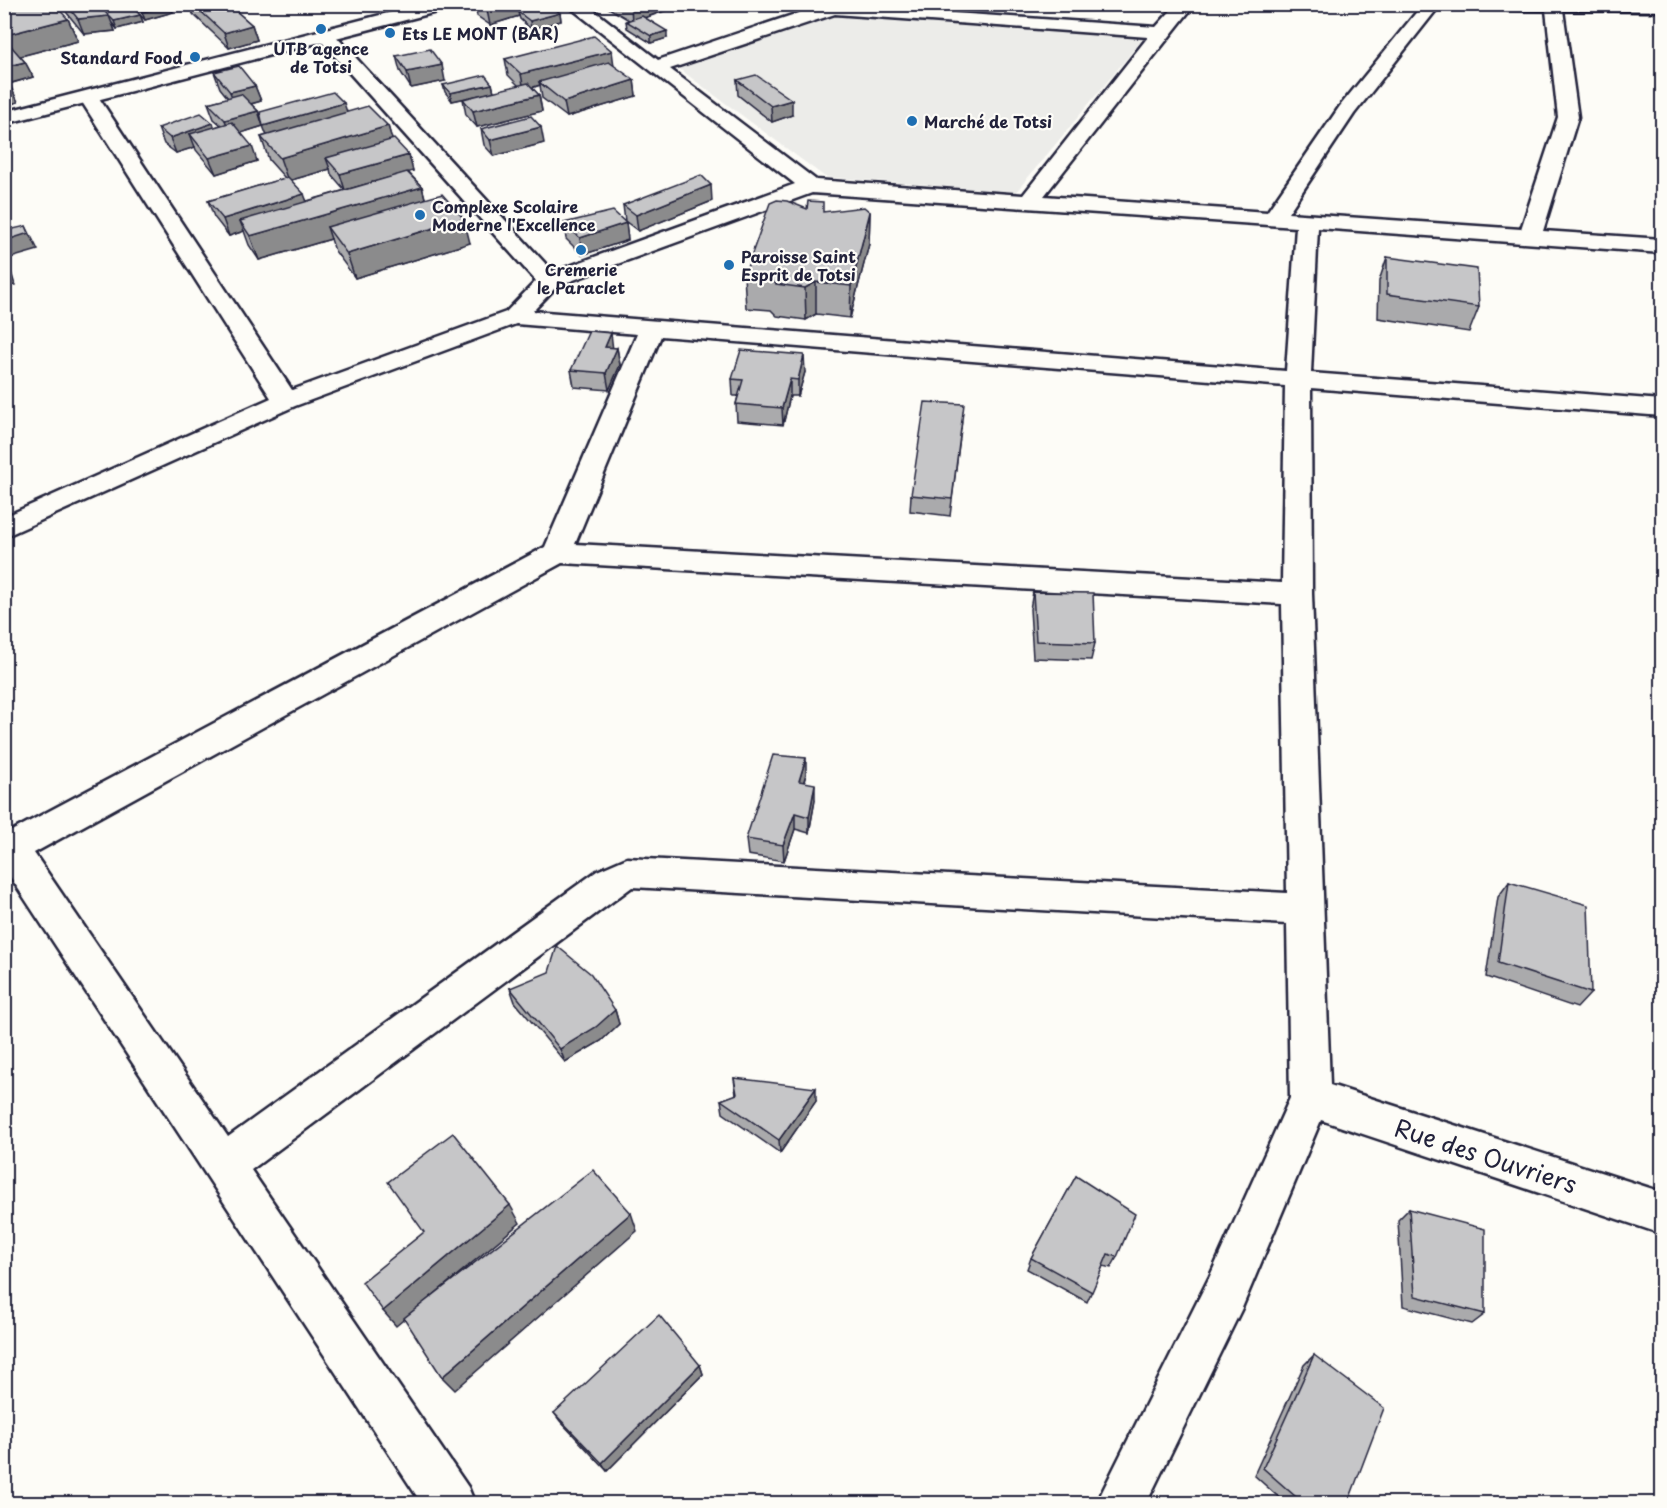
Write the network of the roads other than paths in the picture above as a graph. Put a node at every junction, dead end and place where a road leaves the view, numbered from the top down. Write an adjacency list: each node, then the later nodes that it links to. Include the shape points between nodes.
1 (446, 4): 10 (street)
2 (574, 4): 12 (street)
3 (1187, 4): 9 (street)
4 (1411, 4): 5 (street)
5 (1432, 5): 6 (street); 18 (street, via 1353,102)
6 (1554, 6): 7 (street); 19 (street, via 1568,117)
7 (1662, 6)
8 (834, 7): 9 (street); 12 (street)
9 (1161, 33): 17 (street)
10 (326, 36): 11 (street); 21 (street)
11 (279, 47): 13 (street); 14 (street)
12 (656, 67): 16 (street)
13 (92, 102): 15 (street); 25 (street)
14 (4, 118)
15 (4, 127)
16 (810, 186): 17 (street); 21 (street)
17 (1029, 201): 18 (street)
18 (1291, 218): 19 (street); 24 (street)
19 (1530, 236): 20 (street)
20 (1662, 246)
21 (549, 281): 22 (street)
22 (514, 317): 23 (street); 25 (street)
23 (652, 328): 24 (street); 28 (street)
24 (1298, 378): 26 (street); 29 (street)
25 (286, 400): 27 (street)
26 (1662, 408)
27 (4, 528)
28 (557, 553): 29 (street); 30 (street)
29 (1297, 594): 31 (street)
30 (8, 850): 33 (street)
31 (1306, 910): 32 (street); 33 (street, via 627,873)
32 (1310, 1098): 34 (street, Rue des Ouvriers); 36 (street, via 1226,1293)
33 (225, 1164): 35 (street)
34 (1662, 1213)
35 (451, 1503)
36 (1120, 1503)

